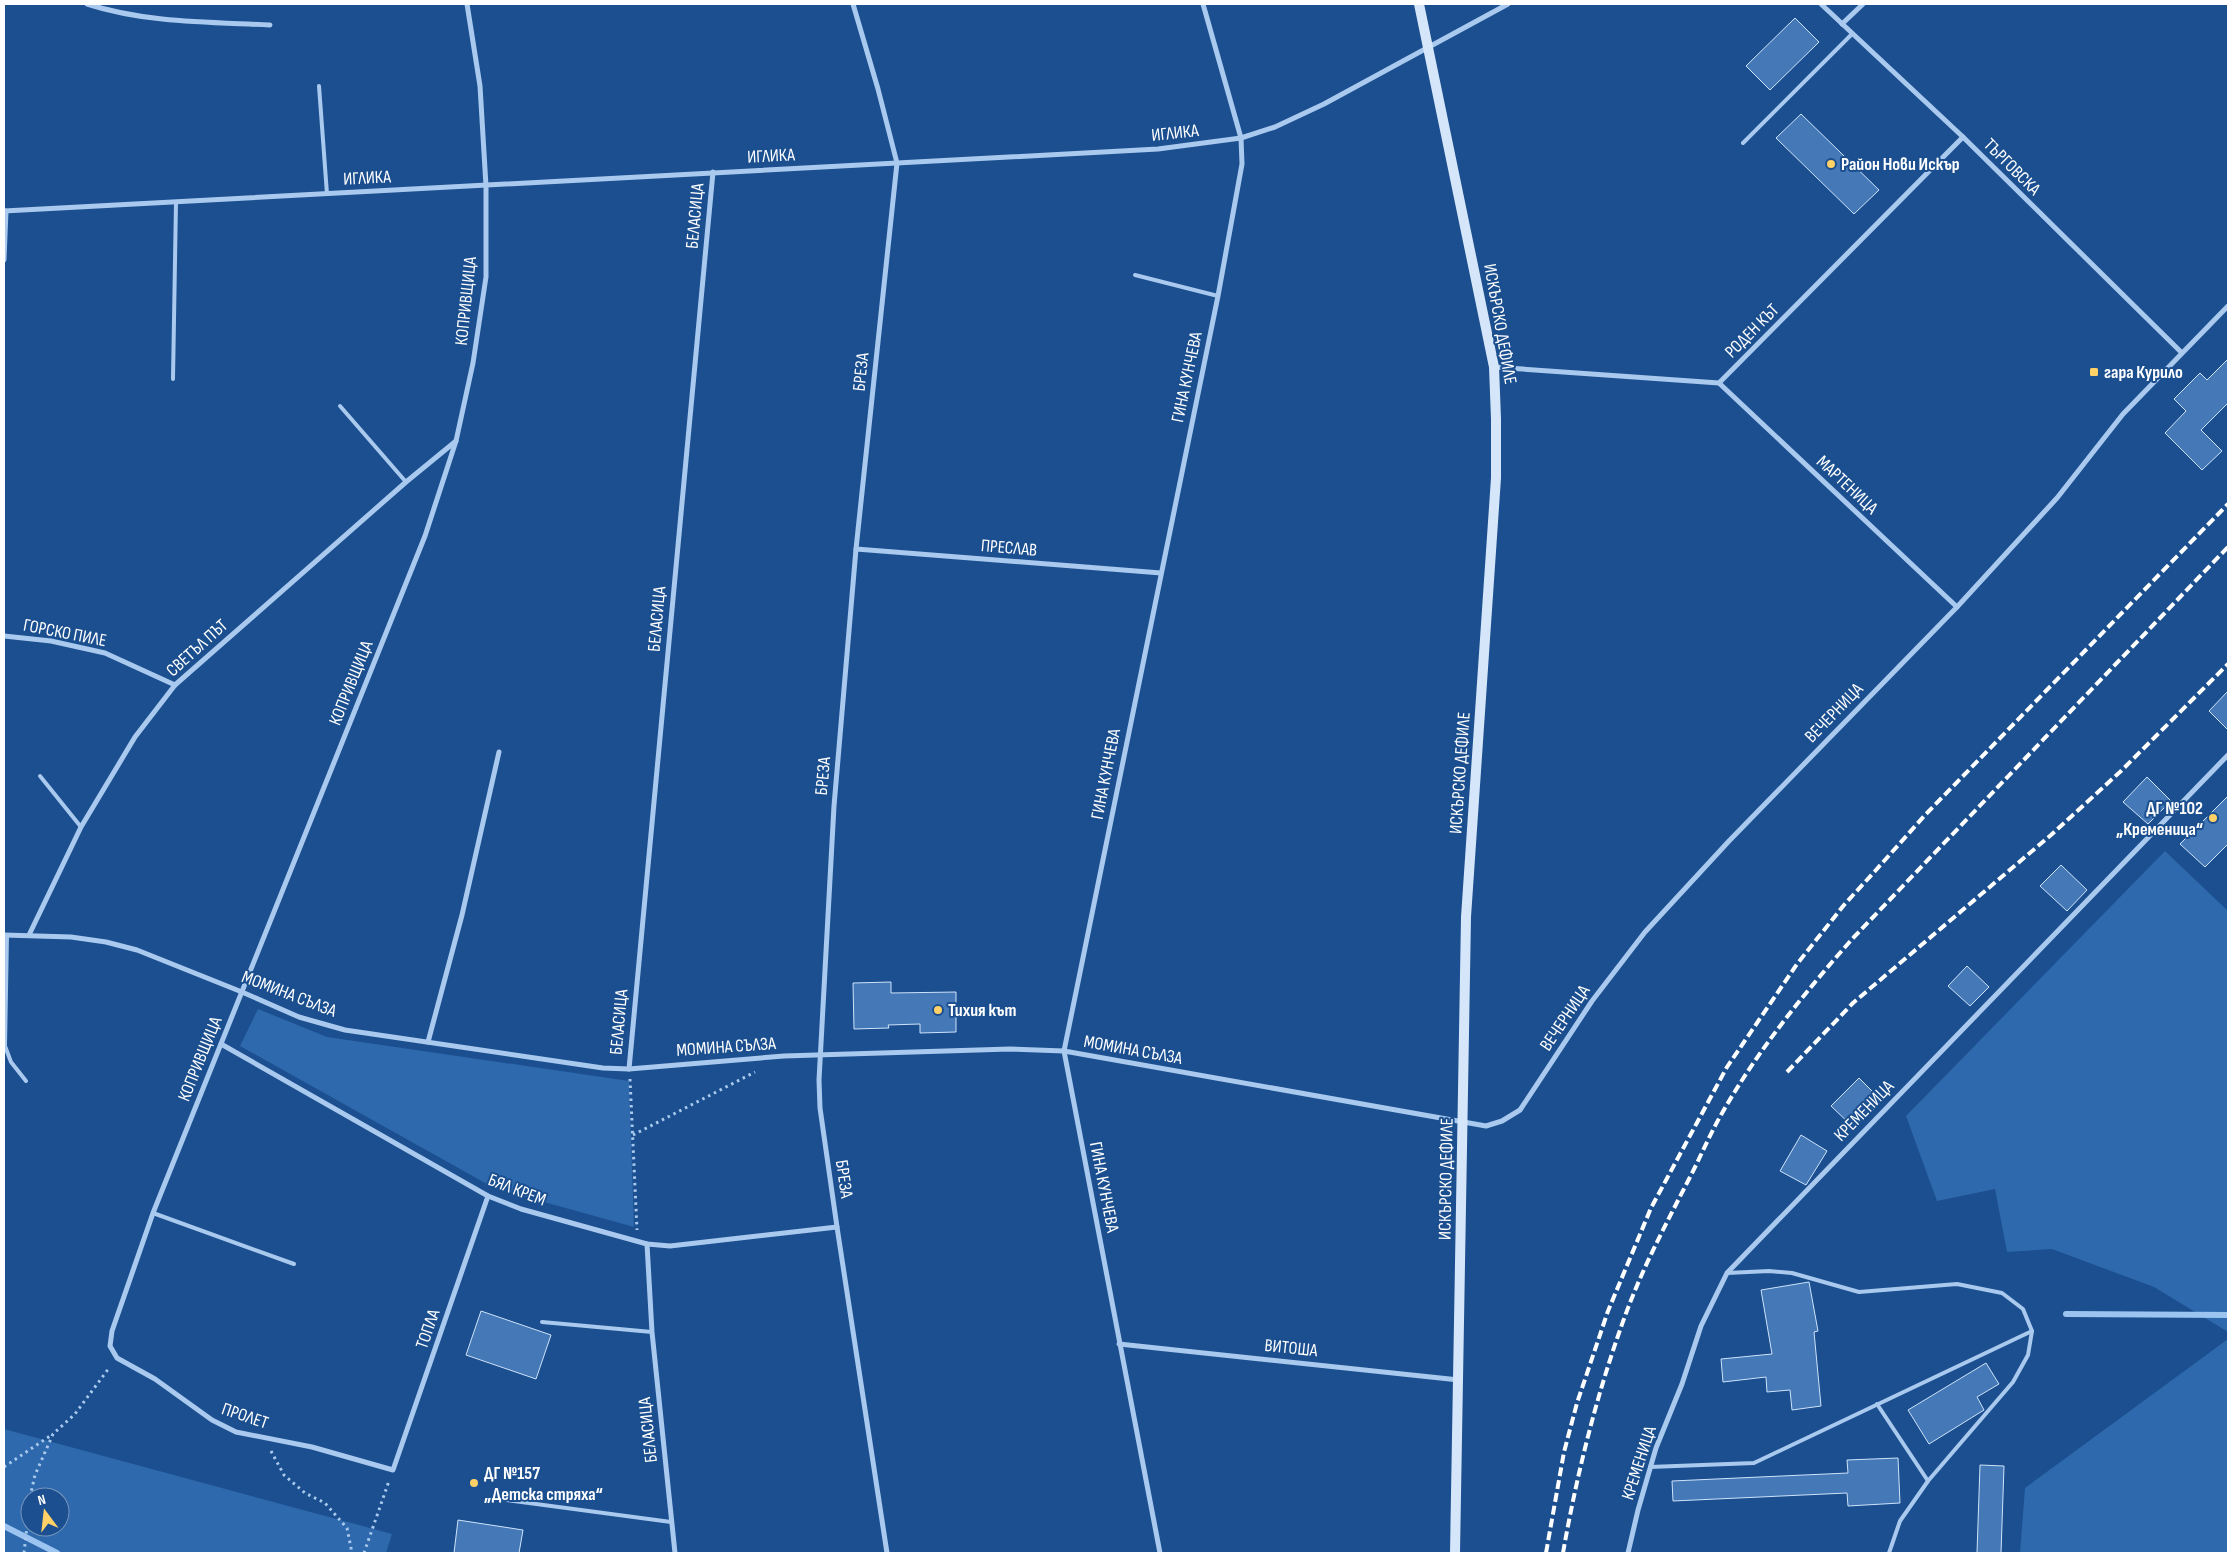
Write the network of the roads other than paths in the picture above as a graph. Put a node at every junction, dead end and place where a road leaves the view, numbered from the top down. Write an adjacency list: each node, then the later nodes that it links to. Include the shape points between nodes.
1 (87, 4): 10 (street, via 151,19)
2 (467, 4): 19 (street, КОПРИВЩИЦА, via 480,86)
3 (853, 4): 17 (street, БРЕЗА)
4 (1204, 4): 15 (street, ГИНА КУНЧЕВА)
5 (1419, 4): 12 (main road, ИСКЪРСКО ДЕФИЛЕ)
6 (1508, 4): 12 (street, ИГЛИКА)
7 (1821, 4): 9 (street, ТЪРГОВСКА)
8 (1863, 4): 9 (street)
9 (1842, 24): 11 (street, ТЪРГОВСКА)
10 (270, 25)
11 (1852, 34): 14 (street, ТЪРГОВСКА); 16 (lane)
12 (1428, 48): 15 (street, ИГЛИКА, via 1324,104); 28 (main road, ИСКЪРСКО ДЕФИЛЕ)
13 (319, 86): 20 (lane)
14 (1963, 137): 27 (street, ТЪРГОВСКА); 30 (street, РОДЕН КЪТ)
15 (1241, 138): 17 (street, ИГЛИКА, via 1158,149); 25 (street, ГИНА КУНЧЕВА, via 1242,164)
16 (1743, 142)
17 (897, 163): 18 (street, ИГЛИКА); 34 (street, БРЕЗА)
18 (713, 172): 19 (street, ИГЛИКА); 50 (street, БЕЛАСИЦА)
19 (486, 186): 20 (street, ИГЛИКА); 32 (street, КОПРИВЩИЦА, via 486,277 473,363)
20 (327, 194): 21 (street, ИГЛИКА)
21 (176, 202): 22 (street, ИГЛИКА); 29 (lane)
22 (5, 211): 23 (street)
23 (4, 260)
24 (1134, 275): 25 (lane)
25 (1218, 296): 35 (street, ГИНА КУНЧЕВА)
26 (2228, 306): 27 (street, ВЕЧЕРНИЦА)
27 (2181, 352): 36 (street, ВЕЧЕРНИЦА, via 2123,414 2057,498)
28 (1494, 367): 30 (street); 52 (main road, ИСКЪРСКО ДЕФИЛЕ, via 1496,478 1466,917)
29 (173, 379)
30 (1719, 383): 36 (street, МАРТЕНИЦА)
31 (340, 406): 33 (lane)
32 (456, 441): 33 (street, СВЕТЪЛ ПЪТ); 45 (street, КОПРИВЩИЦА, via 425,536)
33 (406, 482): 38 (street, СВЕТЪЛ ПЪТ)
34 (856, 549): 35 (street, ПРЕСЛАВ); 49 (street, БРЕЗА, via 834,806)
35 (1161, 573): 48 (street, ГИНА КУНЧЕВА)
36 (1957, 607): 52 (street, ВЕЧЕРНИЦА, via 1645,932 1592,1001 1520,1110 1486,1126)
37 (4, 636): 38 (street, ГОРСКО ПИЛЕ, via 51,641 105,653)
38 (175, 685): 42 (street, СВЕТЪЛ ПЪТ, via 135,737)
39 (499, 752): 46 (street, via 462,915)
40 (2228, 755): 58 (street, КРЕМЕНИЦА)
41 (40, 776): 42 (lane)
42 (81, 827): 44 (street, СВЕТЪЛ ПЪТ)
43 (5, 935): 44 (street, МОМИНА СЪЛЗА); 51 (lane, via 5,1046 11,1062)
44 (30, 935): 45 (street, МОМИНА СЪЛЗА, via 106,942 137,950)
45 (242, 992): 46 (street, МОМИНА СЪЛЗА, via 299,1017 345,1030); 47 (street, КОПРИВЩИЦА)
46 (428, 1042): 50 (street, МОМИНА СЪЛЗА)
47 (221, 1044): 53 (street, БЯЛ КРЕМ); 54 (street, КОПРИВЩИЦА)
48 (1064, 1052): 49 (street, МОМИНА СЪЛЗА, via 1010,1049); 52 (street, МОМИНА СЪЛЗА); 62 (street, ГИНА КУНЧЕВА)
49 (821, 1056): 50 (street, МОМИНА СЪЛЗА); 55 (street, БРЕЗА, via 820,1108)
50 (629, 1069)
51 (26, 1081)
52 (1463, 1122): 64 (main road, ИСКЪРСКО ДЕФИЛЕ)
53 (488, 1196): 56 (street, БЯЛ КРЕМ, via 521,1209); 67 (street, ТОПЛА)
54 (153, 1213): 57 (lane); 63 (street, КОПРИВЩИЦА, via 112,1331 110,1346)
55 (837, 1227): 56 (street, БЯЛ КРЕМ, via 670,1246); 72 (street, БРЕЗА)
56 (647, 1244): 61 (street, БЕЛАСИЦА)
57 (294, 1264)
58 (1727, 1273): 60 (lane, via 1792,1273 1859,1292 1950,1284 1986,1288 2002,1293 2023,1310); 66 (street, КРЕМЕНИЦА, via 1701,1326)
59 (542, 1322): 61 (lane)
60 (2032, 1331): 65 (lane); 68 (lane, via 2028,1355 2013,1382)
61 (652, 1332): 70 (street, БЕЛАСИЦА)
62 (1119, 1344): 64 (street, ВИТОША); 73 (street, ГИНА КУНЧЕВА)
63 (117, 1358): 67 (street, ПРОЛЕТ, via 236,1432 312,1447)
64 (1459, 1380): 74 (main road, ИСКЪРСКО ДЕФИЛЕ)
65 (1877, 1404): 66 (lane, via 1754,1463); 68 (lane)
66 (1650, 1467): 75 (street, КРЕМЕНИЦА)
67 (393, 1470)
68 (1928, 1481): 76 (lane, via 1900,1521)
69 (499, 1499): 70 (lane)
70 (671, 1522): 71 (street, БЕЛАСИЦА)
71 (675, 1553)
72 (887, 1553)
73 (1160, 1553)
74 (1455, 1553)
75 (1628, 1553)
76 (1889, 1553)

